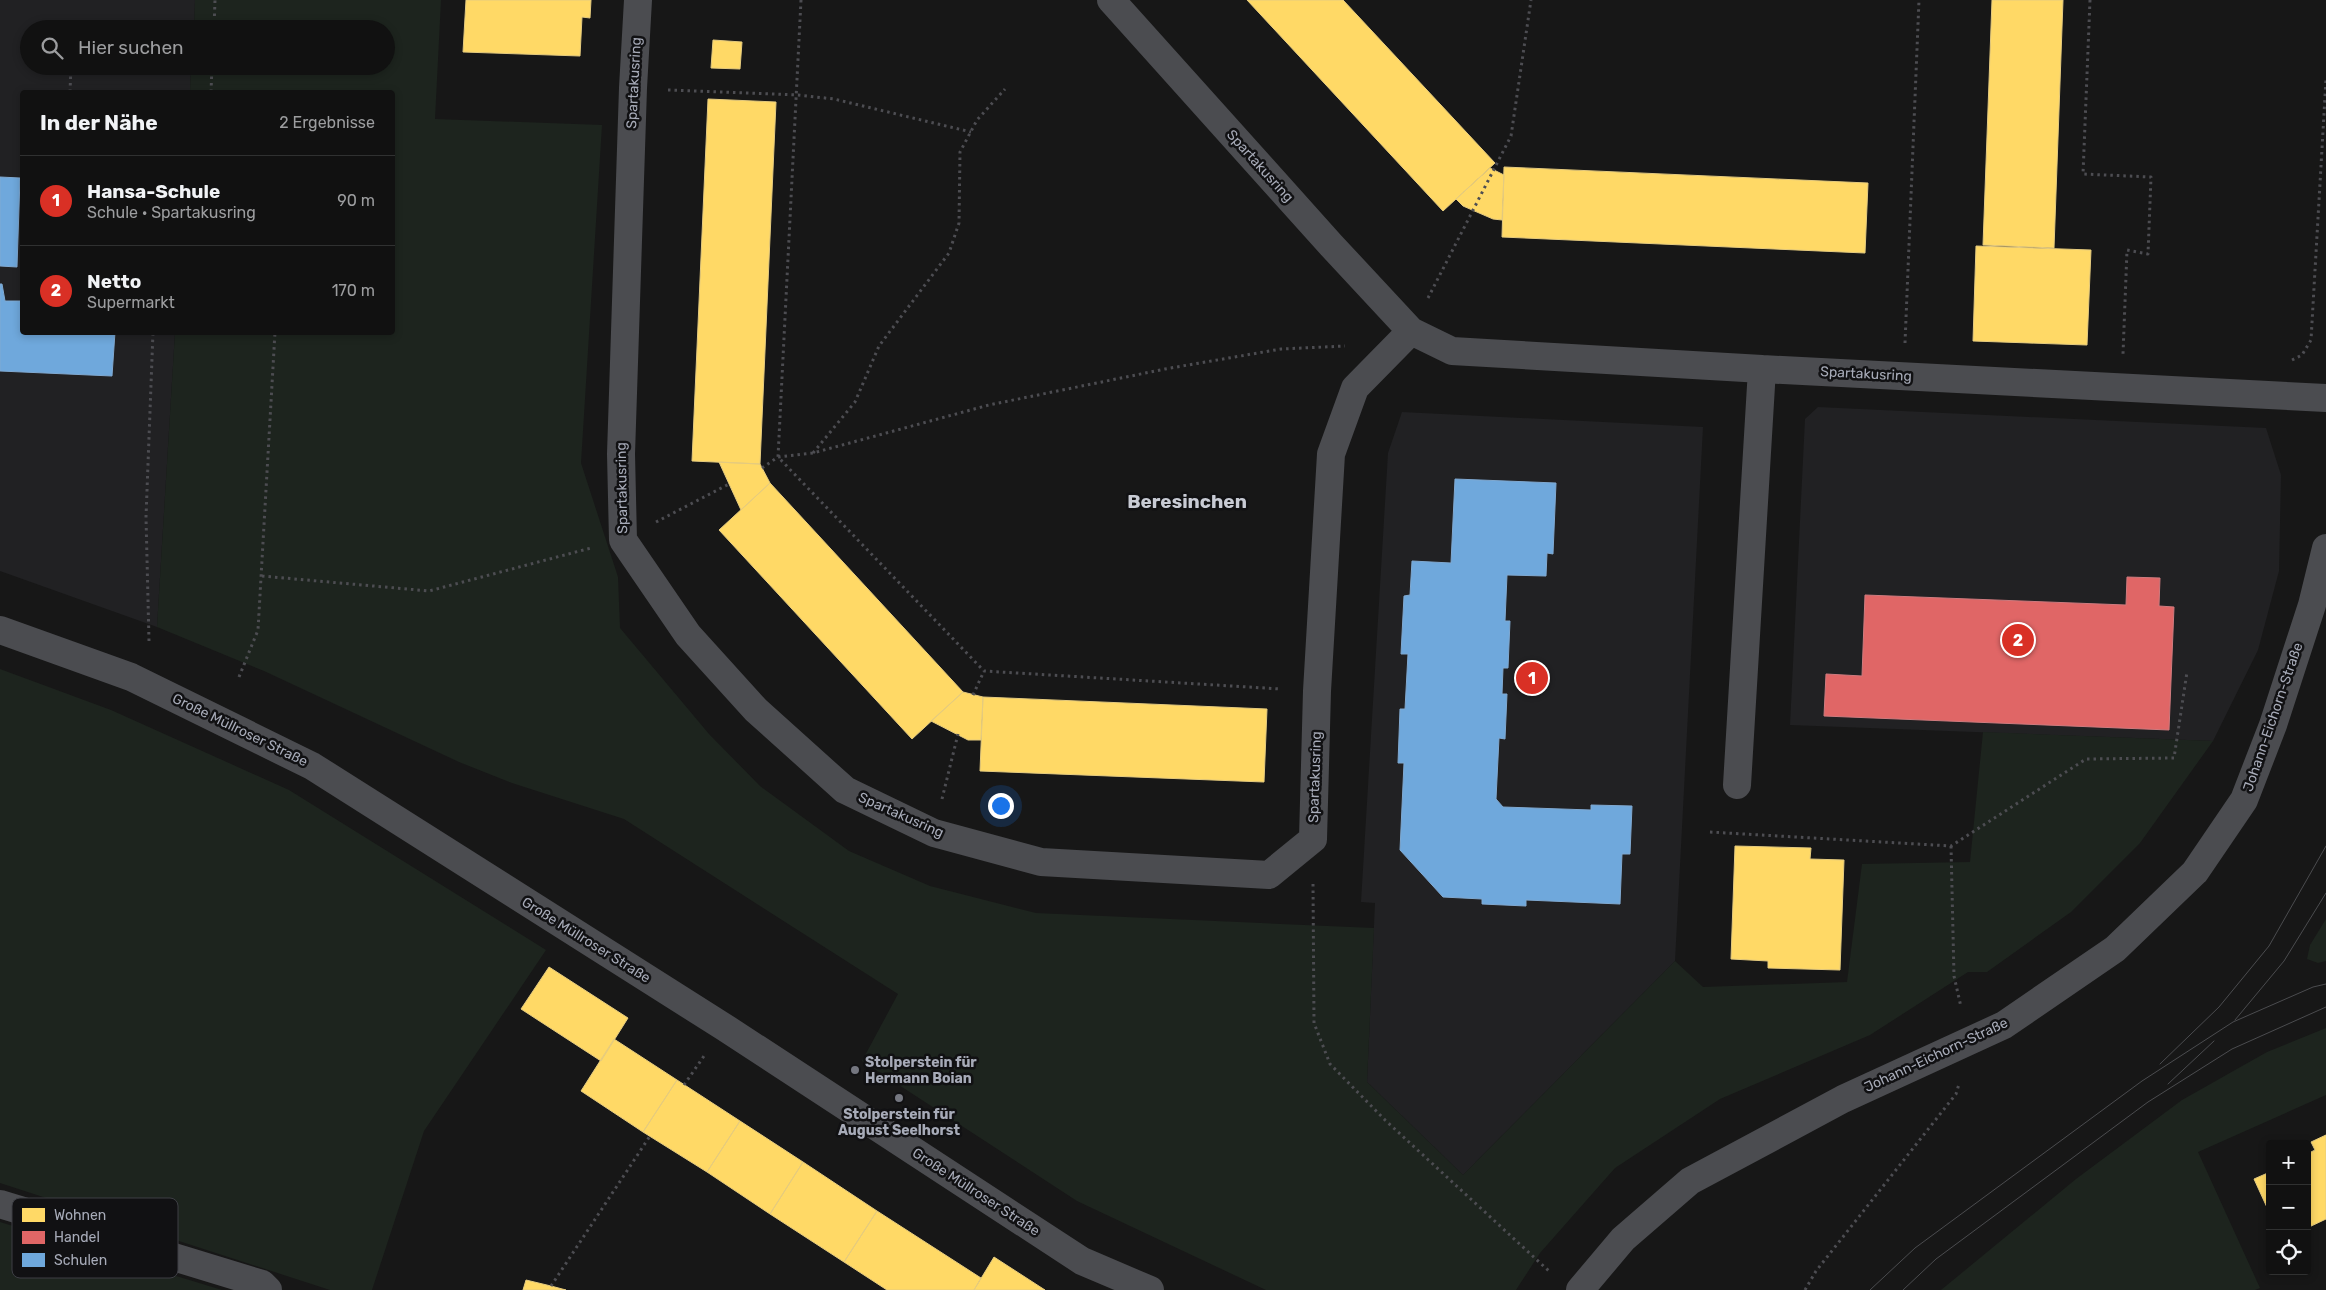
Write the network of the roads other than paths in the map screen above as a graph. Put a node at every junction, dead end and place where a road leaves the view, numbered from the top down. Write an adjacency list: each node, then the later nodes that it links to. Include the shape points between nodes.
1 (638, 0): 3 (street, Spartakusring, via 621,454 622,540 688,635 756,710 845,790 934,833 1041,862 1269,875 1313,839 1317,692 1331,454 1355,388)
2 (1111, 0): 3 (street, Spartakusring, via 1331,245)
3 (1405, 338): 4 (street, Spartakusring, via 1452,351)
4 (1762, 369): 5 (street, Spartakusring); 8 (street)
5 (2326, 398)
6 (2326, 548): 14 (street, Johann-Eichorn-Straße, via 2312,605 2273,725 2244,800 2195,872 2115,948 2004,1025 1843,1099 1690,1181 1623,1239)
7 (0, 630): 13 (street, Große Müllroser Straße, via 131,677 312,766 724,1027 1082,1261)
8 (1737, 785)
9 (0, 1204): 10 (street)
10 (12, 1208)
11 (178, 1258): 12 (street, via 262,1284)
12 (268, 1290)
13 (1150, 1290)
14 (1580, 1290)

